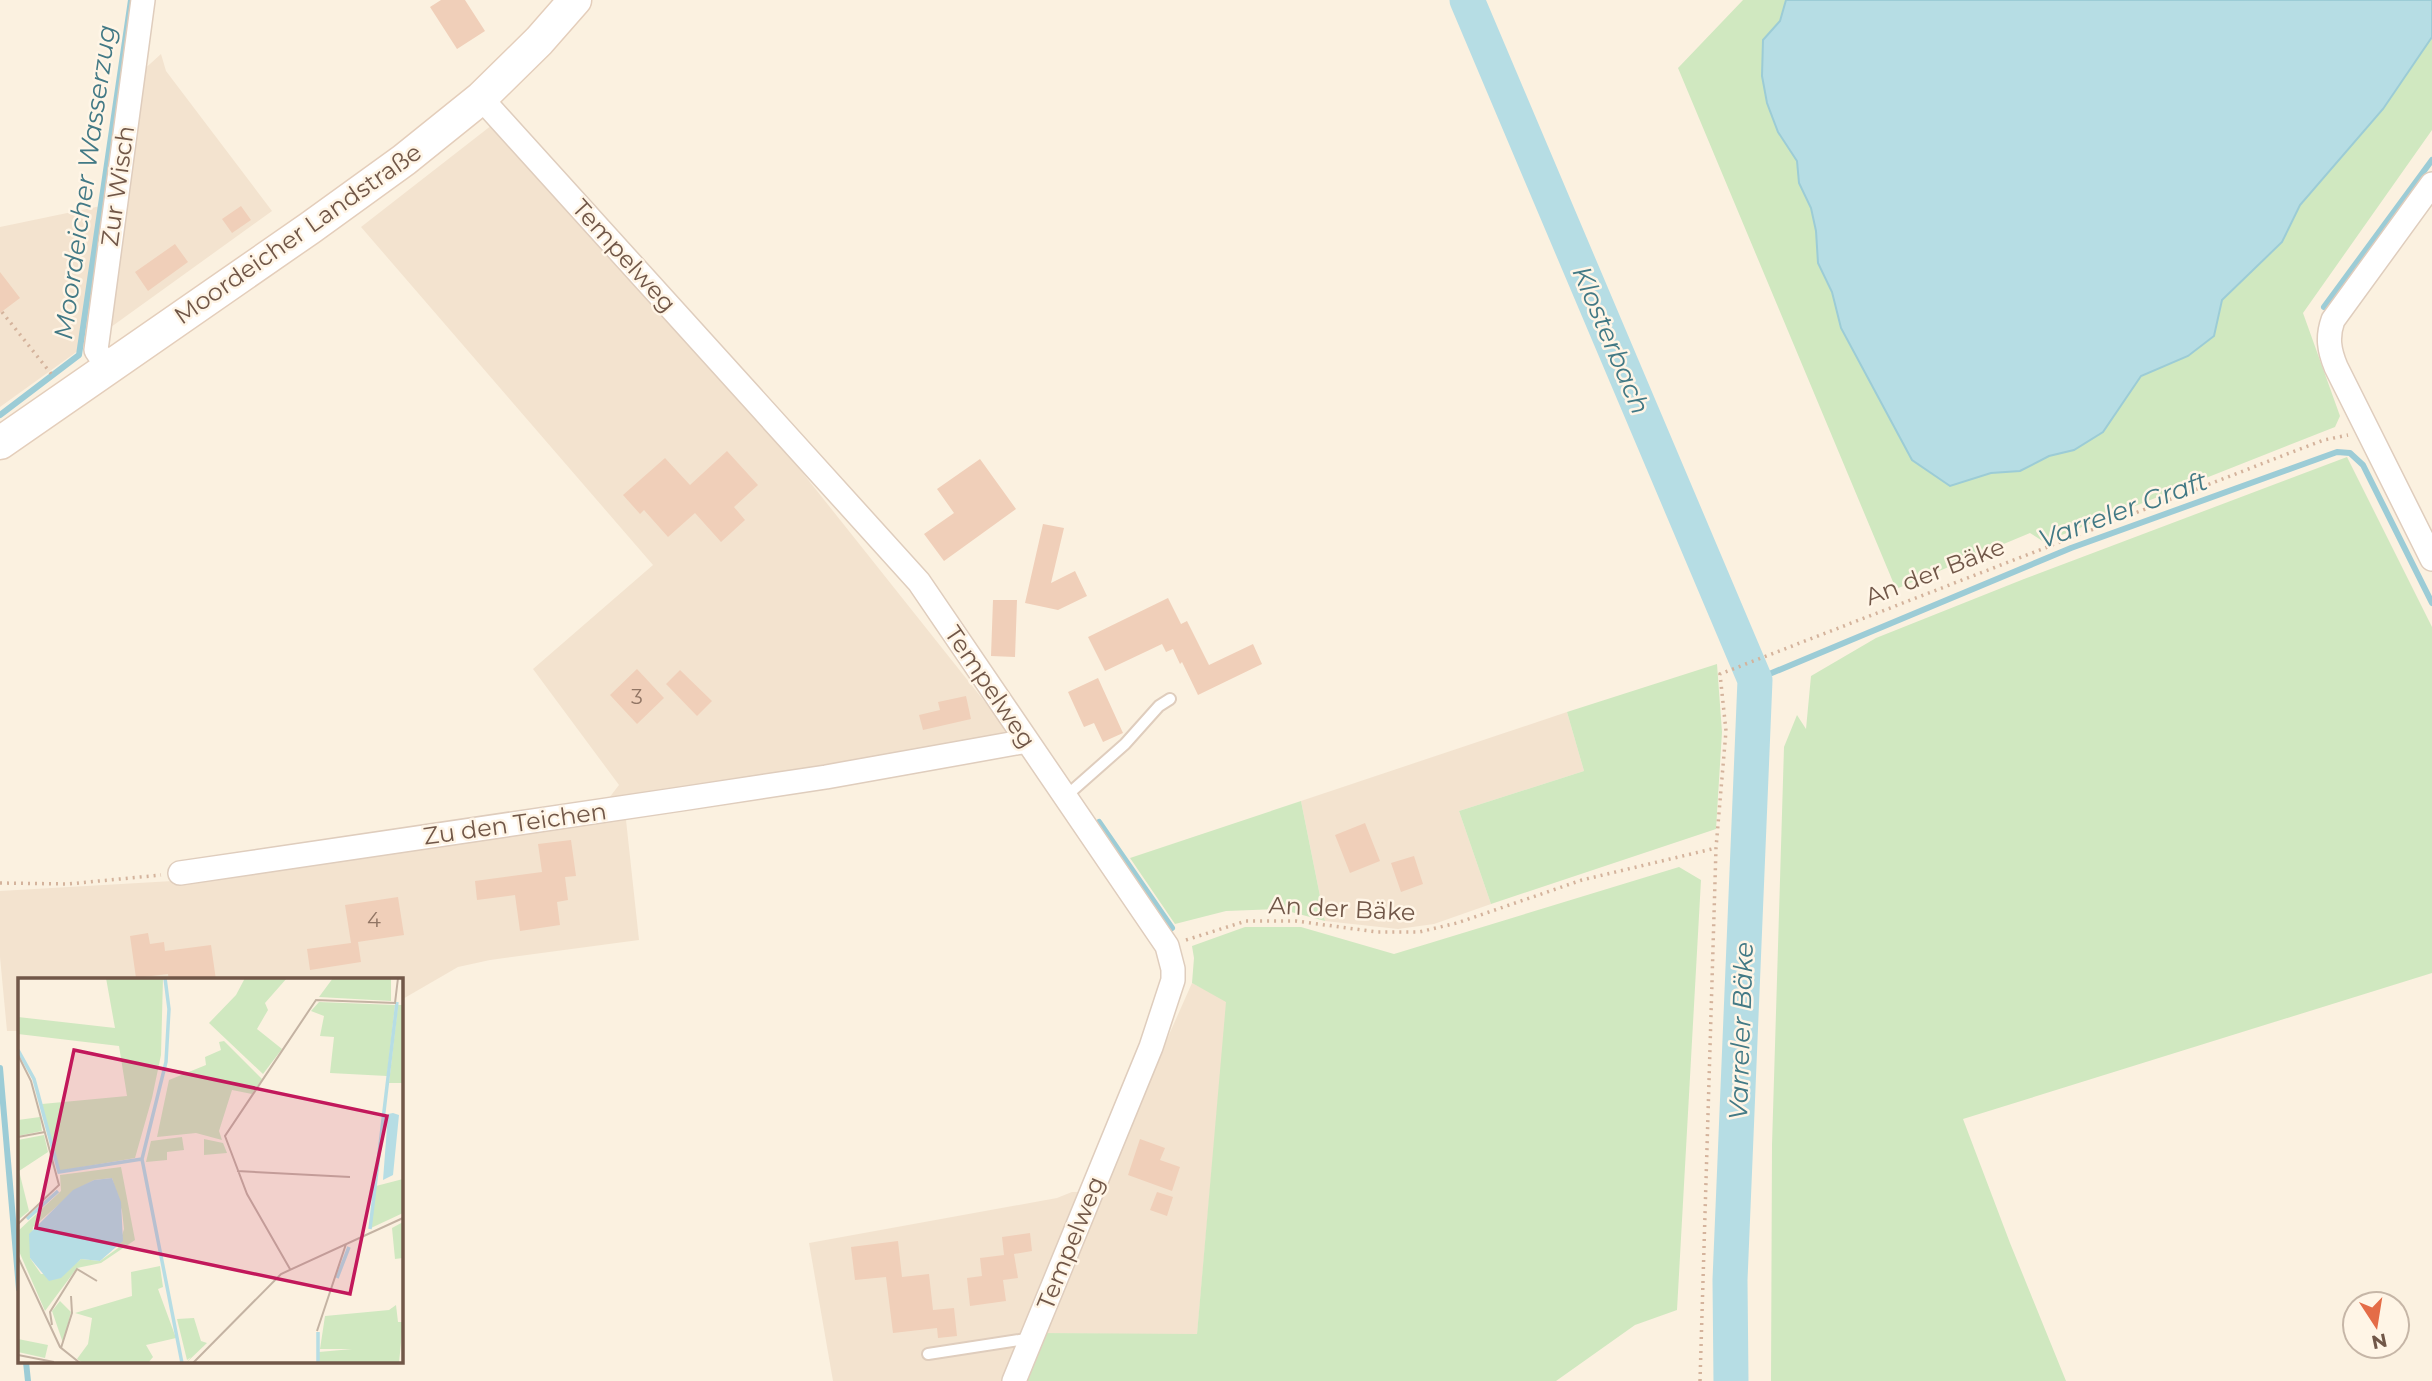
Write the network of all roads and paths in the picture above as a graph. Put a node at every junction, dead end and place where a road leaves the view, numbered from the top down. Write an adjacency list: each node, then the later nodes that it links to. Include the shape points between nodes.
1 (143, 0): 6 (street, Zur Wisch, via 96,350)
2 (575, 0): 3 (main road, Moordeicher Landstraße)
3 (481, 99): 6 (main road, Moordeicher Landstraße, via 310,228); 12 (street, Tempelweg, via 919,582)
4 (2432, 184): 8 (street, via 2333,320 2329,333 2331,355)
5 (2, 312): 7 (path)
6 (108, 368): 9 (main road, Moordeicher Landstraße)
7 (49, 371)
8 (2367, 431): 10 (street); 14 (path, An der Bäke, via 2311,445 1720,674 1726,731)
9 (0, 443)
10 (2432, 559)
11 (1170, 699): 13 (lane)
12 (1027, 741): 13 (street, Tempelweg); 15 (street, Zu den Teichen, via 826,777)
13 (1065, 797): 17 (street, Tempelweg)
14 (1716, 848): 17 (path, An der Bäke, via 1582,880 1439,929 1397,934 1296,920 1246,922); 21 (path, An der Bäke)
15 (180, 873): 16 (path, via 68,884)
16 (0, 883)
17 (1167, 946): 18 (street, Tempelweg, via 1173,980 1151,1047)
18 (1032, 1338): 19 (lane); 20 (street, Tempelweg)
19 (929, 1354)
20 (1014, 1381)
21 (1700, 1381)

